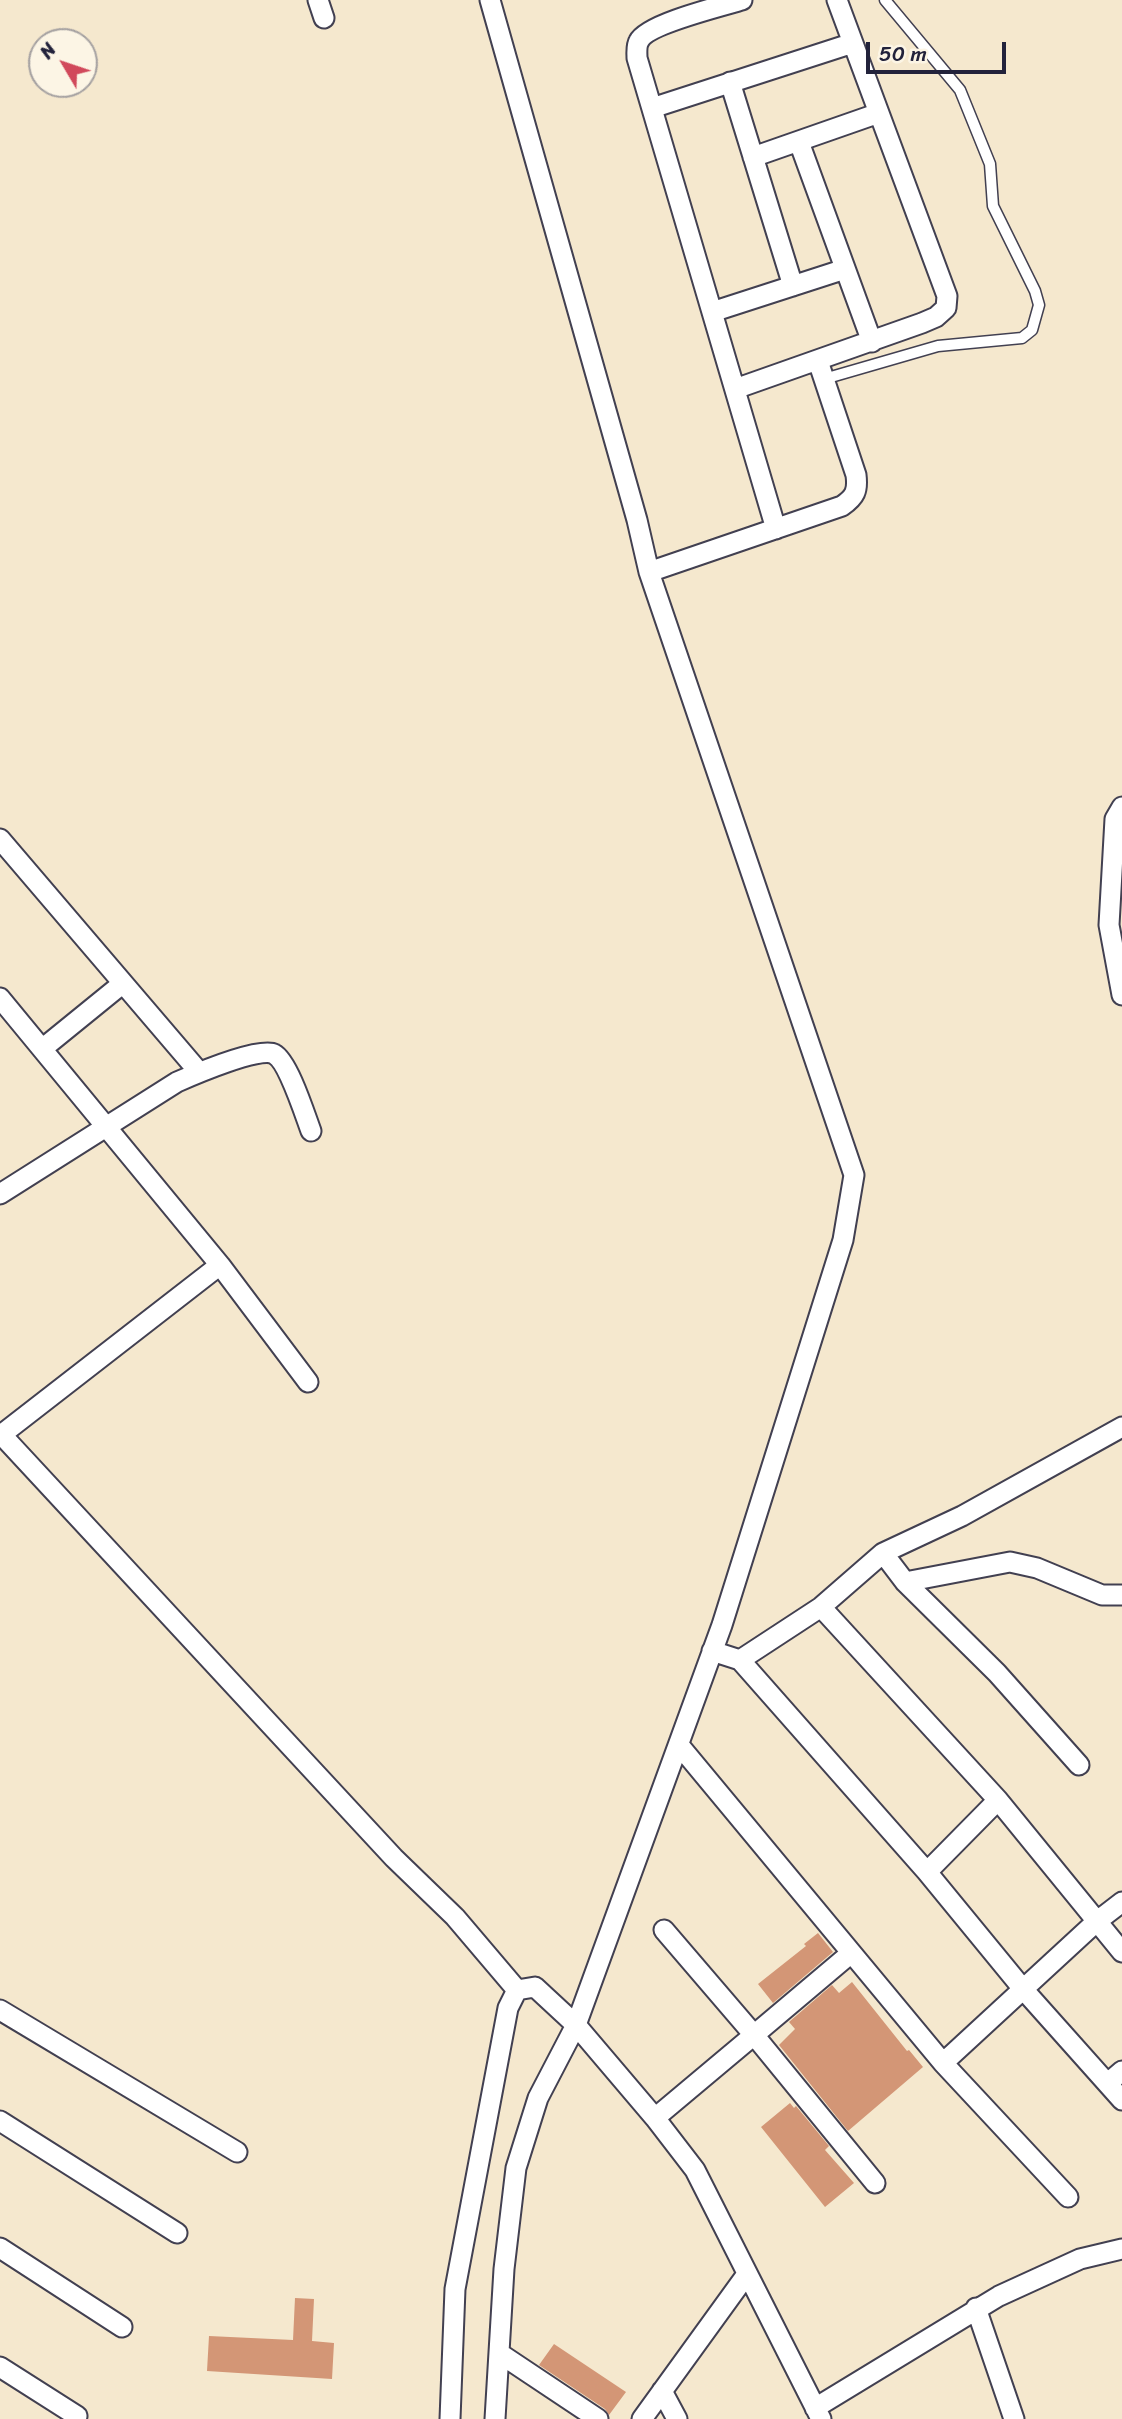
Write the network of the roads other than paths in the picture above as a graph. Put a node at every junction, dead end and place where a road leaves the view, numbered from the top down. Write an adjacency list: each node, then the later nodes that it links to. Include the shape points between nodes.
1 (490, 0): 18 (street)
2 (742, 0): 7 (street, via 658,26 638,42 637,58)
3 (837, 0): 5 (street)
4 (884, 0): 15 (lane, via 960,90 990,164 993,206 1039,305 1032,330 1022,338 938,346)
5 (853, 43): 6 (street); 8 (street)
6 (730, 82): 7 (street); 10 (street)
7 (652, 108): 13 (street)
8 (879, 113): 9 (street); 14 (street, via 947,296 946,308 936,317)
9 (799, 142): 10 (street); 11 (street)
10 (753, 157): 12 (street)
11 (845, 269): 12 (street); 14 (street)
12 (793, 286): 13 (street)
13 (712, 312): 16 (street)
14 (872, 342): 15 (street)
15 (821, 370): 16 (street); 17 (street, via 858,488 842,506)
16 (735, 390): 17 (street)
17 (776, 529): 18 (street)
18 (649, 572): 37 (street, via 854,1175 843,1240)
19 (1122, 807): 22 (street, via 1115,819 1109,925)
20 (0, 839): 21 (street)
21 (122, 984): 24 (street); 25 (street)
22 (1122, 995)
23 (0, 998): 24 (street)
24 (42, 1049): 26 (street)
25 (199, 1072): 26 (street); 27 (street, via 262,1051 275,1054)
26 (104, 1127): 28 (street); 29 (street)
27 (311, 1131)
28 (0, 1194)
29 (220, 1265): 30 (street); 32 (street)
30 (308, 1382)
31 (1122, 1427): 33 (street, via 962,1516)
32 (1, 1434): 48 (street, via 384,1848)
33 (883, 1553): 34 (street); 36 (street)
34 (905, 1582): 35 (street, via 1010,1562 1102,1595); 40 (street, via 997,1673)
35 (1122, 1595)
36 (821, 1607): 38 (street); 41 (street)
37 (712, 1651): 38 (street); 39 (street)
38 (740, 1660): 42 (street)
39 (679, 1745): 47 (street); 51 (street)
40 (1079, 1765)
41 (998, 1800): 42 (street); 44 (street)
42 (927, 1872): 49 (street)
43 (1122, 1902): 44 (street)
44 (1096, 1922): 46 (street); 49 (street)
45 (664, 1930): 52 (street)
46 (1122, 1952)
47 (850, 1954): 52 (street); 53 (street)
48 (526, 1988): 51 (street, via 553,2002); 72 (street, via 508,2008 455,2289)
49 (1023, 1989): 53 (street); 54 (street)
50 (0, 2010): 58 (street)
51 (576, 2025): 56 (street); 67 (street, via 538,2098 516,2168)
52 (754, 2035): 56 (street); 59 (street)
53 (943, 2063): 60 (street)
54 (1115, 2077): 55 (street)
55 (1122, 2100)
56 (655, 2118): 64 (street, via 695,2170)
57 (0, 2121): 61 (street)
58 (237, 2152)
59 (875, 2183)
60 (1068, 2197)
61 (177, 2234)
62 (0, 2248): 66 (street)
63 (1122, 2249): 65 (street, via 1080,2259)
64 (747, 2274): 69 (street); 70 (street)
65 (976, 2308): 70 (street); 77 (street)
66 (122, 2327)
67 (499, 2353): 73 (street); 74 (street)
68 (0, 2367): 71 (street)
69 (662, 2391): 75 (street); 76 (street)
70 (818, 2414)
71 (77, 2416)
72 (450, 2419)
73 (495, 2419)
74 (598, 2419)
75 (642, 2419)
76 (677, 2419)
77 (1014, 2419)

